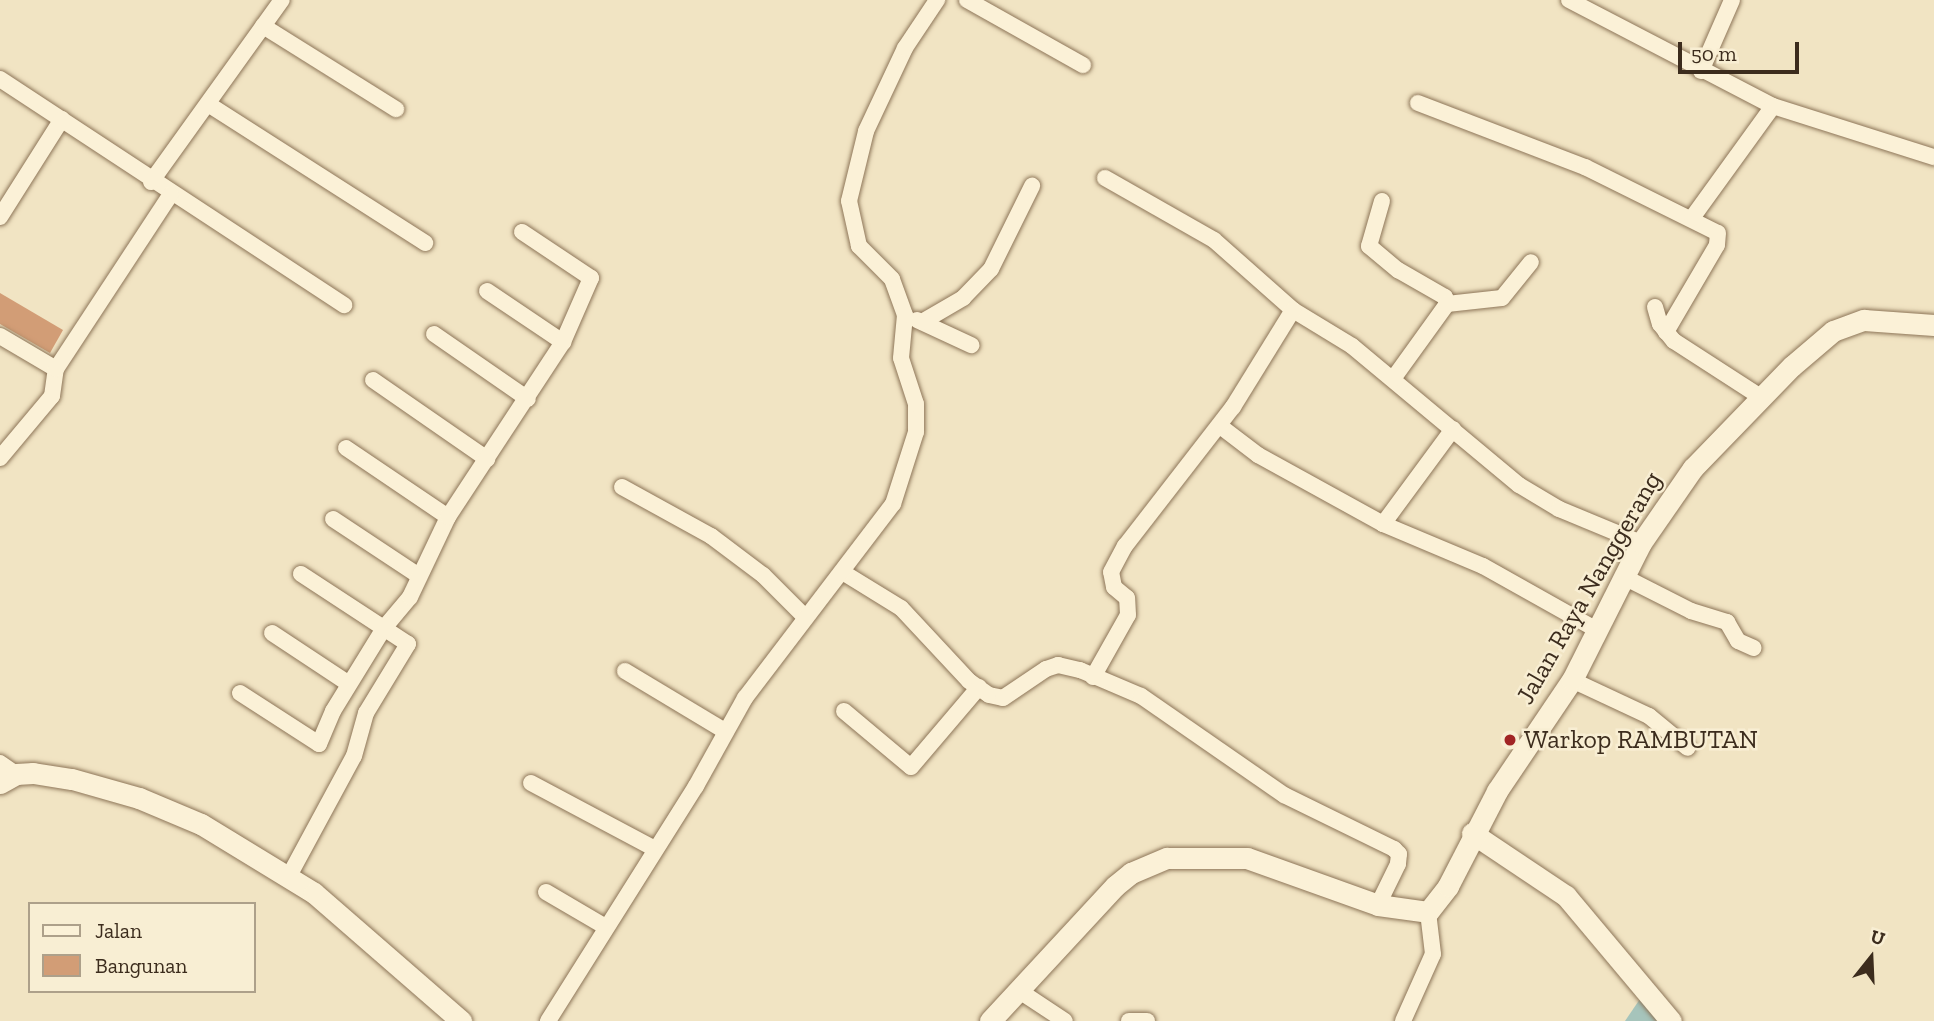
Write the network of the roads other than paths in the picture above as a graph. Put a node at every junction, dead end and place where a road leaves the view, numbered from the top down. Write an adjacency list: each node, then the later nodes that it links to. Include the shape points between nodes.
1 (282, 0): 6 (street)
2 (937, 0): 32 (street, via 905,48 866,131 851,178 853,231 864,252 892,279)
3 (967, 0): 7 (street)
4 (1569, 0): 8 (street)
5 (1732, 0): 8 (street)
6 (263, 26): 11 (street); 13 (street)
7 (1083, 65)
8 (1701, 71): 12 (street)
9 (0, 79): 14 (street)
10 (1418, 103): 23 (street, via 1585,167)
11 (208, 104): 17 (street); 25 (street)
12 (1773, 106): 15 (street); 23 (street)
13 (396, 109)
14 (62, 119): 17 (street); 20 (street)
15 (1934, 157)
16 (1105, 178): 31 (street, via 1214,240)
17 (151, 182): 19 (street)
18 (1032, 186): 33 (street, via 991,269 963,298)
19 (171, 194): 29 (street); 40 (street)
20 (6, 196): 22 (street)
21 (1382, 201): 28 (street, via 1369,246 1398,270 1445,297)
22 (0, 216)
23 (1692, 218): 35 (street, via 1716,231 1720,239)
24 (522, 232): 38 (street, via 591,278)
25 (425, 243)
26 (1531, 262): 28 (street, via 1502,298)
27 (486, 291): 38 (street)
28 (1447, 304): 41 (street)
29 (344, 305)
30 (1654, 307): 35 (street)
31 (1293, 310): 41 (street, via 1352,346); 45 (street)
32 (905, 316): 33 (street); 55 (street, via 901,358 916,404 916,432 893,504)
33 (922, 321): 39 (street)
34 (1934, 326): 43 (street, Jalan Raya Nanggerang, via 1848,322 1813,346)
35 (1666, 332): 43 (street)
36 (434, 334): 44 (street)
37 (0, 336): 40 (street)
38 (563, 342): 44 (street)
39 (971, 345)
40 (56, 369): 48 (street, via 51,396)
41 (1393, 379): 46 (street)
42 (373, 380): 49 (street)
43 (1762, 398): 54 (street, Jalan Raya Nanggerang, via 1672,493)
44 (528, 399): 49 (street)
45 (1220, 426): 53 (street, via 1258,456); 65 (street, via 1125,546 1111,572 1114,587 1127,598 1128,615)
46 (1453, 429): 53 (street); 54 (street, via 1476,453 1537,497)
47 (346, 448): 51 (street)
48 (0, 458)
49 (487, 459): 51 (street)
50 (622, 487): 59 (street, via 712,536 763,575)
51 (448, 517): 57 (street)
52 (333, 519): 57 (street)
53 (1383, 524): 61 (street, via 1483,566)
54 (1641, 543): 58 (street, Jalan Raya Nanggerang)
55 (844, 573): 59 (street); 68 (street, via 901,608)
56 (302, 574): 60 (street)
57 (419, 576): 60 (street, via 410,597)
58 (1624, 577): 61 (street, Jalan Raya Nanggerang); 63 (street, via 1691,611 1727,622 1738,640)
59 (804, 616): 71 (street)
60 (384, 628): 67 (street); 77 (street, via 408,643 366,713 354,756)
61 (1597, 630): 66 (street, Jalan Raya Nanggerang)
62 (272, 633): 67 (street)
63 (1754, 648)
64 (625, 671): 71 (street)
65 (1093, 677): 68 (street, via 1058,665 1034,675 1003,698); 79 (street, via 1162,709 1284,795 1394,849 1399,854 1398,864)
66 (1572, 681): 72 (street, via 1649,716); 75 (street, Jalan Raya Nanggerang)
67 (349, 684): 69 (street, via 319,744)
68 (979, 687): 70 (street, via 911,767)
69 (240, 693)
70 (844, 711)
71 (725, 731): 76 (street)
72 (1688, 748)
73 (5, 773): 77 (street, via 72,779 169,809)
74 (531, 783): 76 (street)
75 (1472, 833): 80 (street, Jalan Raya Nanggerang, via 1448,886); 90 (street, via 1566,896)
76 (655, 849): 81 (street)
77 (289, 876): 83 (street, via 338,912)
78 (545, 892): 81 (street)
79 (1378, 905): 80 (street); 82 (street, via 1268,862 1218,856 1167,858 1131,873 1115,886)
80 (1428, 912): 89 (street, via 1433,954)
81 (604, 926): 84 (street)
82 (1018, 990): 85 (street); 86 (street)
83 (461, 1021)
84 (548, 1021)
85 (990, 1021)
86 (1065, 1021)
87 (1129, 1021): 88 (street)
88 (1147, 1021)
89 (1403, 1021)
90 (1671, 1021)

